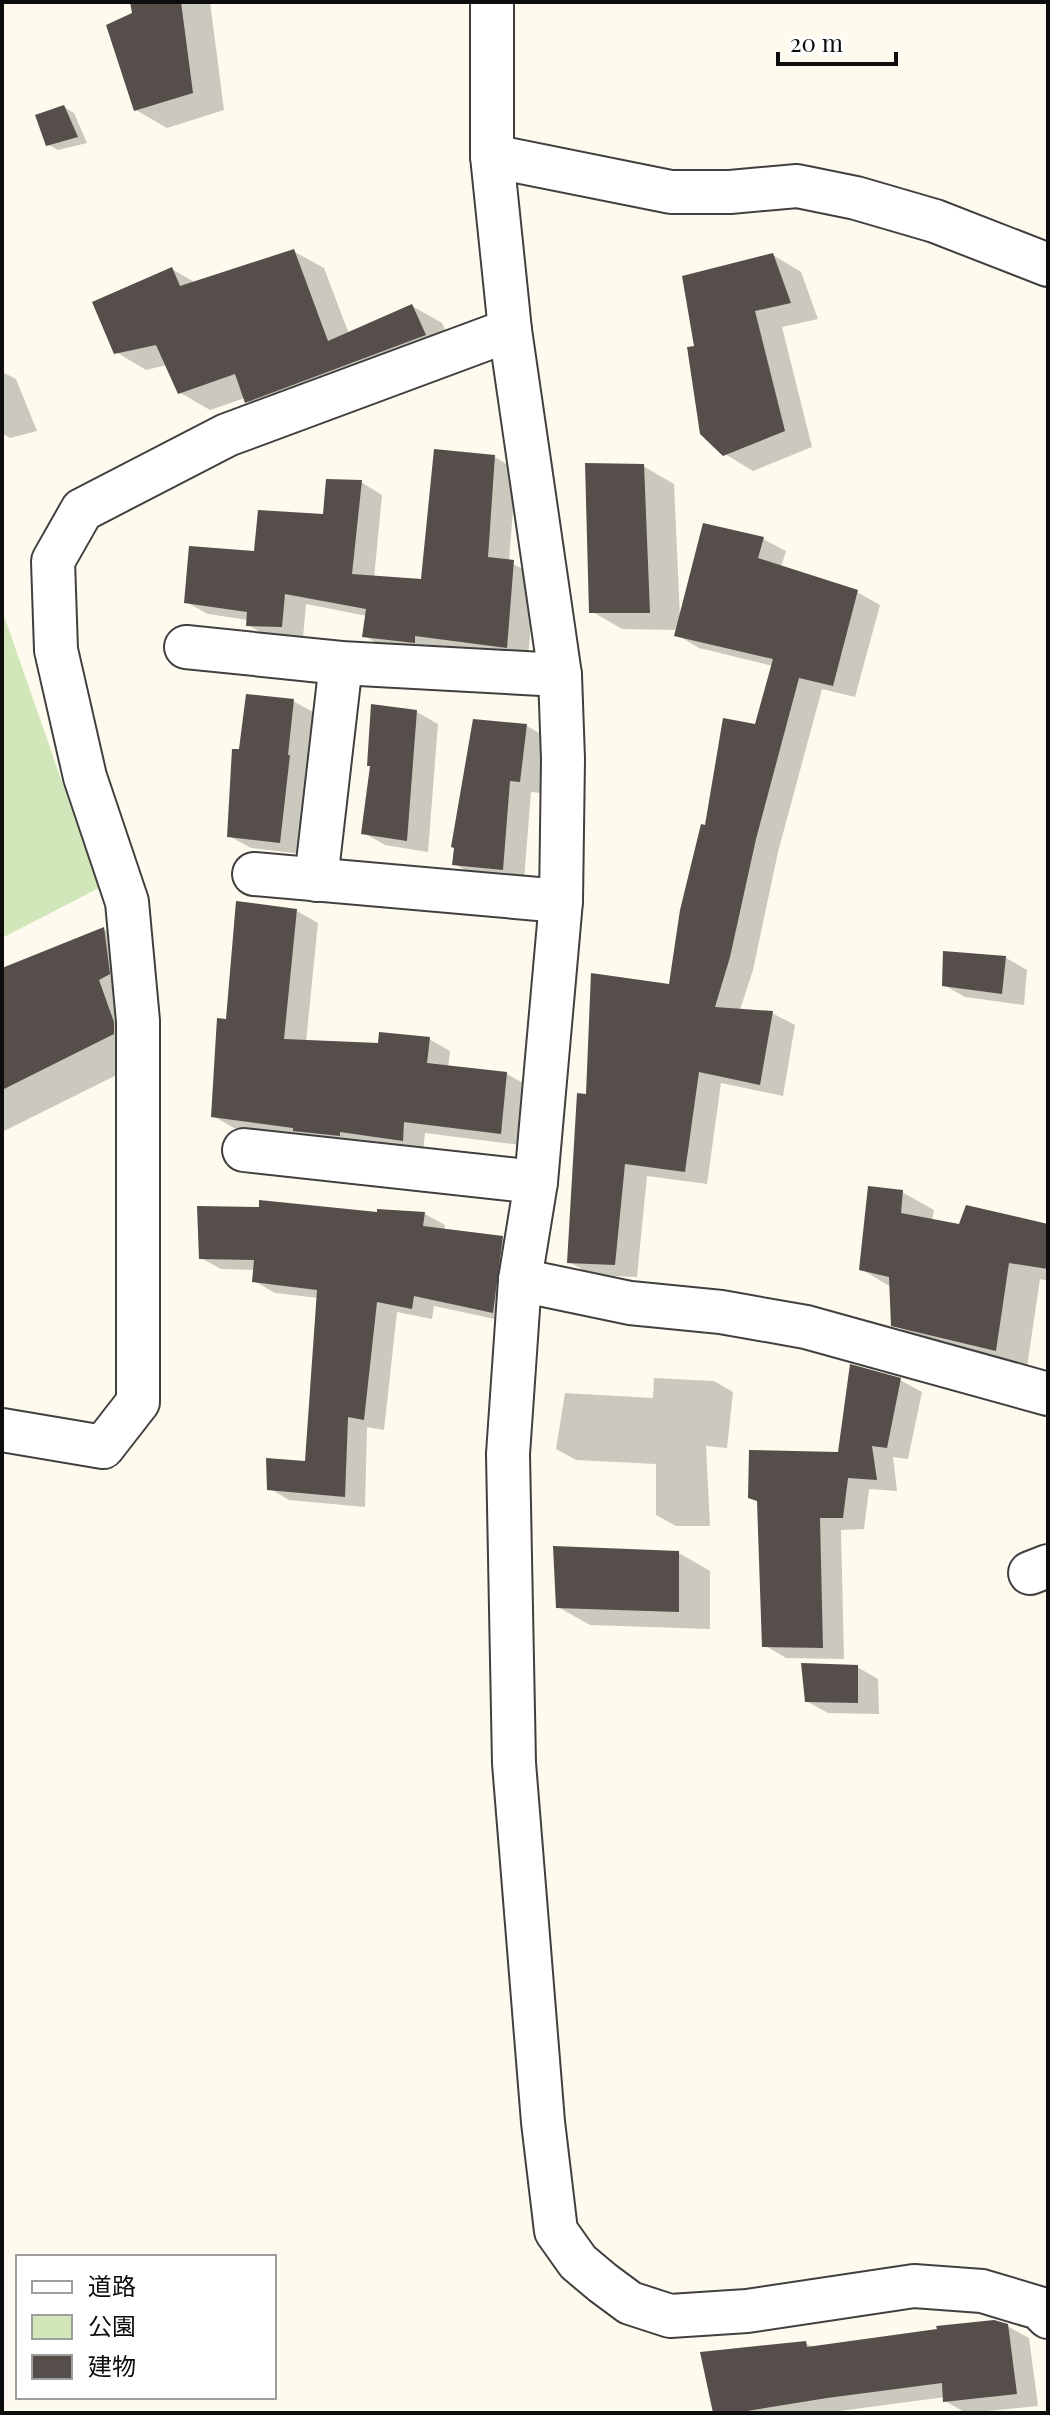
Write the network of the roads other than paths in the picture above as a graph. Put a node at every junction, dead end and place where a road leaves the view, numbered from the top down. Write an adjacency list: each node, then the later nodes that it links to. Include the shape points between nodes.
1 (492, 2): 2 (street)
2 (492, 156): 3 (street, via 671,192 797,186 935,221); 4 (street)
3 (1048, 265)
4 (510, 330): 7 (street); 15 (street, via 227,435 82,510 53,561 56,650 85,777 127,902 138,1021 138,1402 103,1447)
5 (186, 647): 6 (street)
6 (341, 663): 7 (street); 9 (street)
7 (560, 675): 10 (street)
8 (254, 874): 9 (street)
9 (316, 880): 10 (street)
10 (561, 901): 12 (street)
11 (244, 1150): 12 (street)
12 (536, 1182): 13 (street)
13 (520, 1280): 14 (street, via 630,1303 806,1327); 16 (street, via 508,1454 514,1763 556,2231 578,2262 603,2283 630,2303 670,2316 747,2311 914,2286 982,2291 1039,2308)
14 (1048, 1394)
15 (2, 1430)
16 (1048, 2317)

